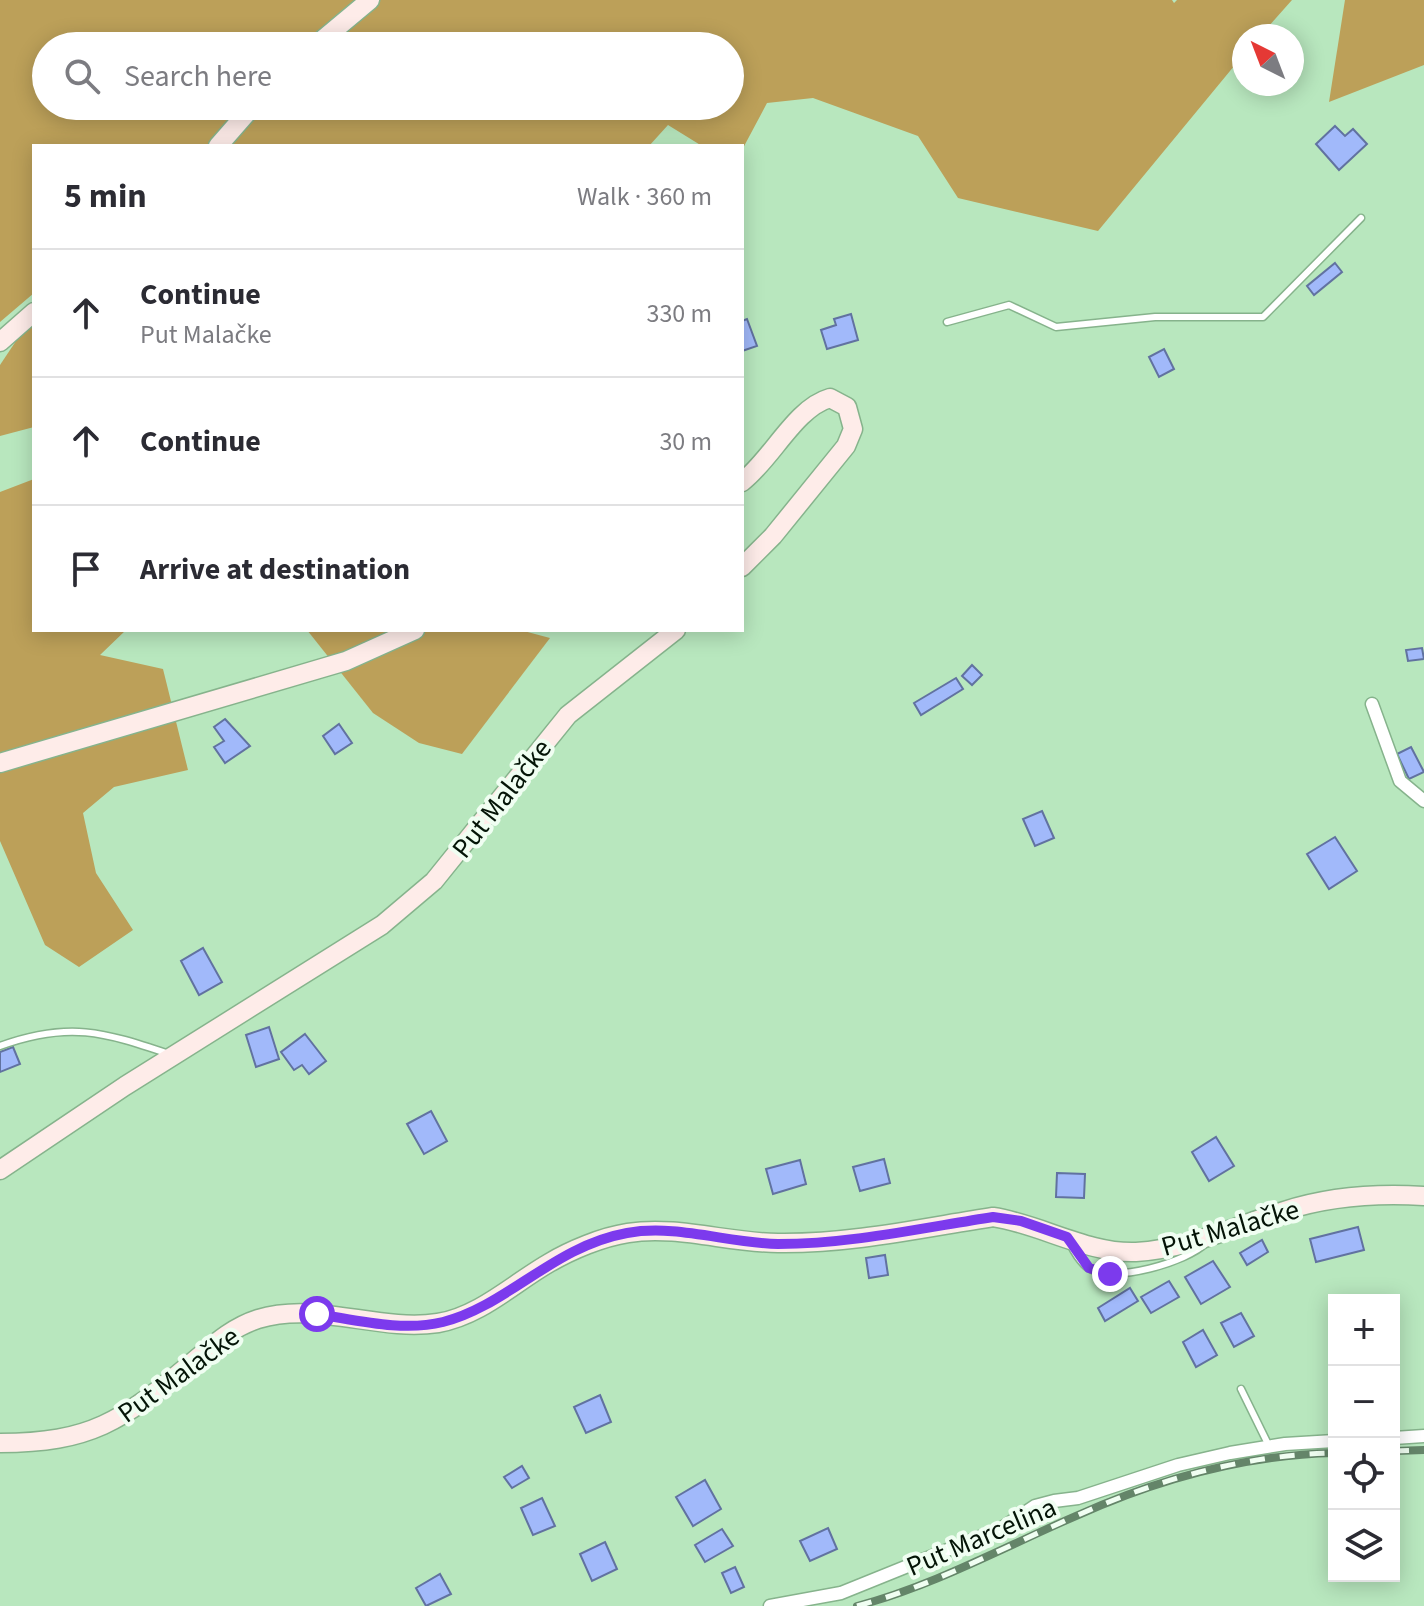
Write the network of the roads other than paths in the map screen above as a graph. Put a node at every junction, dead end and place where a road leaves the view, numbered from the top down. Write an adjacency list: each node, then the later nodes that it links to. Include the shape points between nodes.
1 (370, 0): 2 (main road)
2 (332, 32)
3 (241, 120): 4 (main road)
4 (220, 144)
5 (1361, 218): 7 (lane, via 1263,317 1155,317 1056,327 1009,305)
6 (32, 314): 8 (main road)
7 (947, 322)
8 (0, 342)
9 (744, 480): 10 (main road, via 763,465 807,409 830,398 847,407 853,429 846,446)
10 (744, 565)
11 (411, 632): 14 (main road, via 346,661)
12 (673, 632): 17 (main road, Put Malačke, via 568,715 434,881 382,925)
13 (1372, 704): 15 (street, via 1400,781)
14 (0, 763)
15 (1424, 801)
16 (0, 1046): 17 (lane, via 75,1029)
17 (177, 1056): 18 (main road, Put Malačke)
18 (0, 1170)
19 (1424, 1196): 24 (main road, Put Malačke, via 1338,1198 1178,1246 1134,1252 993,1217 814,1243 773,1244 665,1231 627,1233 550,1262 473,1311 443,1322 412,1326 303,1313 260,1319 232,1329 135,1410 108,1425 53,1441)
20 (1241, 1389): 25 (lane)
21 (1424, 1436): 22 (street)
22 (1400, 1438)
23 (1328, 1441): 25 (street, Put Marcelina)
24 (0, 1443)
25 (1269, 1446): 26 (street, Put Marcelina, via 1178,1465 1078,1498 1035,1506 1002,1528 841,1593)
26 (770, 1606)

